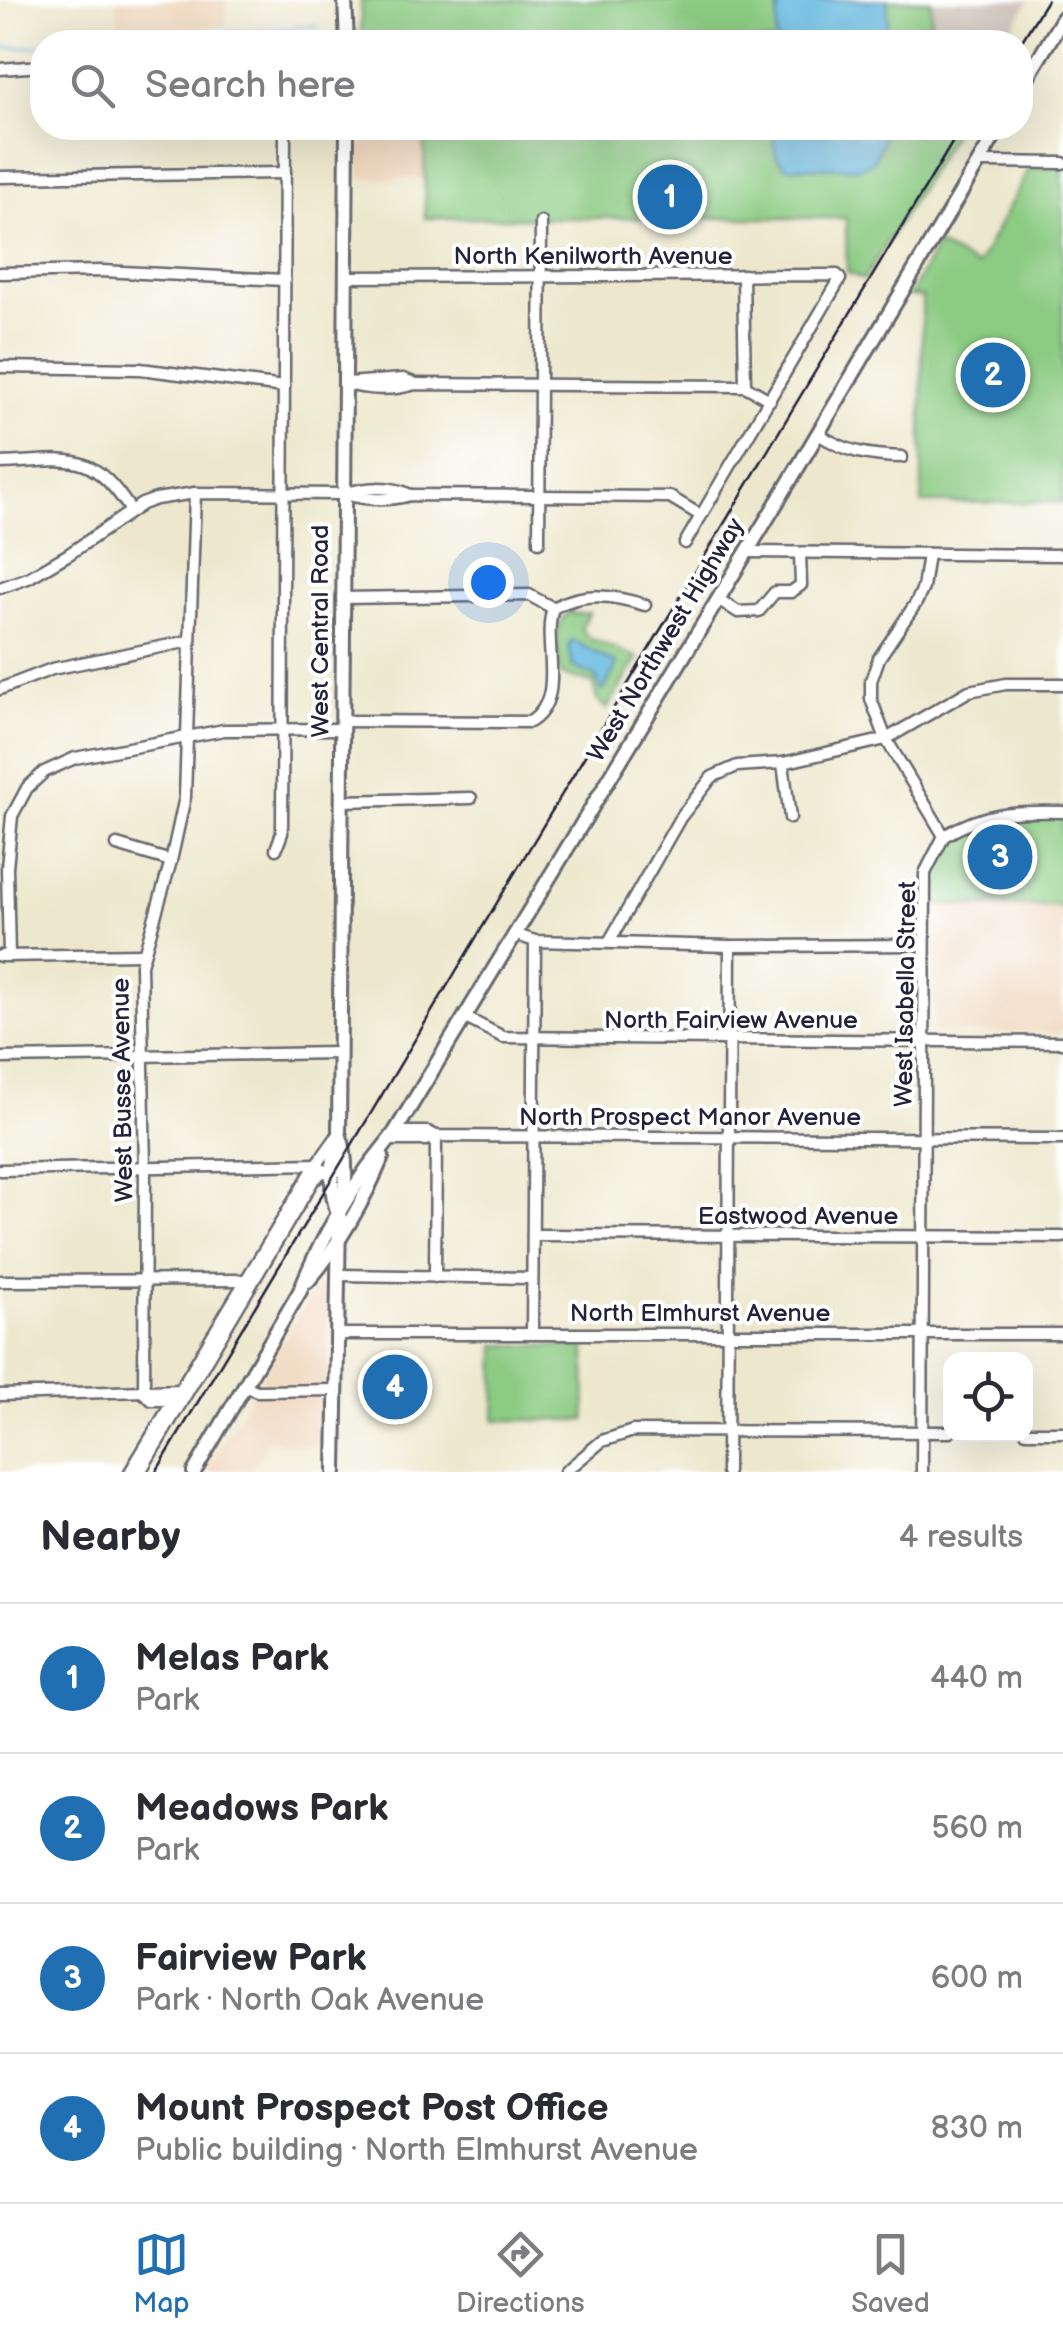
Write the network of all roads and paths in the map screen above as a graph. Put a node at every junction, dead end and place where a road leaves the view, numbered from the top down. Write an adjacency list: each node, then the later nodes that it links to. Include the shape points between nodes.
1 (348, 4): 3 (main road)
2 (1063, 18): 6 (main road)
3 (347, 30)
4 (30, 67): 5 (street)
5 (0, 68)
6 (1033, 68)
7 (285, 140): 12 (street)
8 (346, 140): 17 (main road, West Central Road)
9 (992, 140): 10 (main road, West Northwest Highway)
10 (978, 162): 11 (street); 26 (main road, West Northwest Highway)
11 (1063, 163)
12 (285, 173): 13 (street); 19 (street)
13 (0, 178)
14 (541, 222): 18 (street)
15 (0, 273): 19 (street)
16 (743, 274): 18 (street, North Kenilworth Avenue); 23 (street); 25 (street, North Kenilworth Avenue, via 840,278)
17 (345, 277): 18 (street, North Kenilworth Avenue); 21 (main road, West Central Road)
18 (540, 277): 22 (street)
19 (284, 280): 24 (street)
20 (0, 367): 24 (street, via 140,368)
21 (344, 383): 22 (street); 31 (main road, West Central Road)
22 (540, 383): 23 (street); 32 (street)
23 (745, 386): 25 (street)
24 (284, 387): 30 (street)
25 (770, 400): 34 (street)
26 (818, 434): 27 (street, via 863,456); 37 (main road, West Northwest Highway)
27 (902, 457)
28 (0, 463): 33 (street, via 93,466)
29 (195, 493): 30 (street); 33 (street); 46 (street, West Busse Avenue)
30 (283, 494): 31 (street); 50 (street)
31 (344, 494): 32 (street, via 395,500); 42 (main road, West Central Road)
32 (538, 496): 34 (street, via 670,497); 35 (street)
33 (132, 511): 41 (street, via 28,578)
34 (700, 515): 36 (street)
35 (539, 542)
36 (685, 543)
37 (746, 552): 38 (street); 43 (main road, West Northwest Highway)
38 (800, 553): 39 (street); 43 (street, via 801,585 775,592 759,611 738,612)
39 (928, 554): 40 (street); 52 (street, via 923,588 870,681)
40 (1063, 555)
41 (0, 588)
42 (342, 598): 45 (street, via 529,595); 49 (main road, West Central Road)
43 (718, 599): 62 (main road, West Northwest Highway)
44 (645, 605): 45 (street, via 601,595)
45 (553, 608): 49 (street, via 547,701 530,722)
46 (190, 641): 48 (street, via 52,669); 51 (street, West Busse Avenue)
47 (1063, 684): 52 (street, via 970,691)
48 (0, 689)
49 (342, 725): 50 (street); 55 (main road, West Central Road)
50 (282, 730): 51 (street); 60 (street, via 282,833)
51 (189, 736): 61 (street, West Busse Avenue); 68 (street, via 76,758 27,788 8,838)
52 (886, 739): 53 (street); 58 (street)
53 (783, 763): 57 (street); 64 (street, via 736,766 712,776 680,818)
54 (472, 798): 55 (street)
55 (341, 801): 74 (main road, West Central Road)
56 (1063, 812): 58 (street, via 1008,811)
57 (790, 818)
58 (944, 836): 65 (street, West Isabella Street, via 925,873)
59 (117, 845): 61 (street)
60 (276, 849)
61 (171, 861): 67 (street, West Busse Avenue)
62 (514, 934): 63 (street); 69 (main road, West Northwest Highway)
63 (535, 941): 64 (street); 70 (street)
64 (609, 942): 66 (street)
65 (924, 945): 66 (street); 72 (street, West Isabella Street)
66 (730, 946): 71 (street)
67 (143, 954): 68 (street); 75 (street, West Busse Avenue)
68 (4, 956)
69 (464, 1017): 70 (street, North Fairview Avenue, via 498,1036); 78 (main road, West Northwest Highway)
70 (534, 1038): 71 (street, North Fairview Avenue); 80 (street)
71 (730, 1041): 72 (street, North Fairview Avenue); 81 (street)
72 (924, 1041): 73 (street, North Fairview Avenue); 82 (street, West Isabella Street)
73 (1063, 1042)
74 (339, 1054): 75 (street); 77 (main road, West Central Road)
75 (142, 1056): 76 (street); 85 (street, West Busse Avenue)
76 (0, 1058)
77 (339, 1134): 87 (street); 88 (main road, West Central Road)
78 (392, 1136): 79 (street, North Prospect Manor Avenue); 88 (main road, West Northwest Highway); 91 (main road, West Northwest Highway)
79 (436, 1136): 80 (street, North Prospect Manor Avenue); 96 (street)
80 (534, 1136): 81 (street, North Prospect Manor Avenue); 90 (street)
81 (730, 1138): 82 (street, North Prospect Manor Avenue); 92 (street)
82 (924, 1138): 83 (street, North Prospect Manor Avenue); 93 (street, West Isabella Street)
83 (1063, 1139)
84 (282, 1165): 85 (street); 87 (street); 87 (street, via 295,1162)
85 (146, 1168): 86 (street); 97 (street, West Busse Avenue)
86 (0, 1170)
87 (314, 1173): 88 (main road); 99 (street)
88 (345, 1179): 89 (main road, West Northwest Highway); 89 (main road, West Central Road, via 334,1203)
89 (339, 1215): 91 (main road, West Central Road); 101 (main road, West Northwest Highway)
90 (533, 1234): 92 (street, Eastwood Avenue); 98 (street)
91 (338, 1236): 95 (main road, West Central Road); 101 (main road, West Northwest Highway)
92 (728, 1236): 93 (street, Eastwood Avenue); 103 (street)
93 (924, 1236): 94 (street, Eastwood Avenue); 105 (street, West Isabella Street)
94 (1063, 1237)
95 (338, 1275): 96 (street); 104 (main road, West Central Road)
96 (435, 1276): 98 (street)
97 (145, 1278): 99 (street); 100 (street); 109 (street, West Busse Avenue)
98 (532, 1278): 102 (street)
99 (250, 1280): 111 (street)
100 (0, 1281)
101 (300, 1290): 107 (main road, West Northwest Highway)
102 (532, 1332): 103 (street, North Elmhurst Avenue); 104 (street, North Elmhurst Avenue)
103 (727, 1333): 105 (street, North Elmhurst Avenue); 112 (street)
104 (337, 1334): 108 (main road, West Central Road)
105 (923, 1334): 106 (street, North Elmhurst Avenue); 113 (street, West Isabella Street)
106 (1063, 1334)
107 (245, 1386): 108 (street); 119 (main road, West Northwest Highway)
108 (336, 1390): 120 (main road, West Central Road)
109 (144, 1393): 110 (street); 111 (street)
110 (0, 1394)
111 (181, 1395): 117 (street); 118 (street)
112 (728, 1430): 113 (street); 121 (street, via 621,1434 596,1445); 122 (street)
113 (922, 1432): 114 (street); 123 (street, West Isabella Street)
114 (943, 1432)
115 (1033, 1432): 116 (street)
116 (1063, 1432)
117 (130, 1472)
118 (140, 1472)
119 (194, 1472)
120 (336, 1472)
121 (566, 1472)
122 (727, 1472)
123 (922, 1472)

